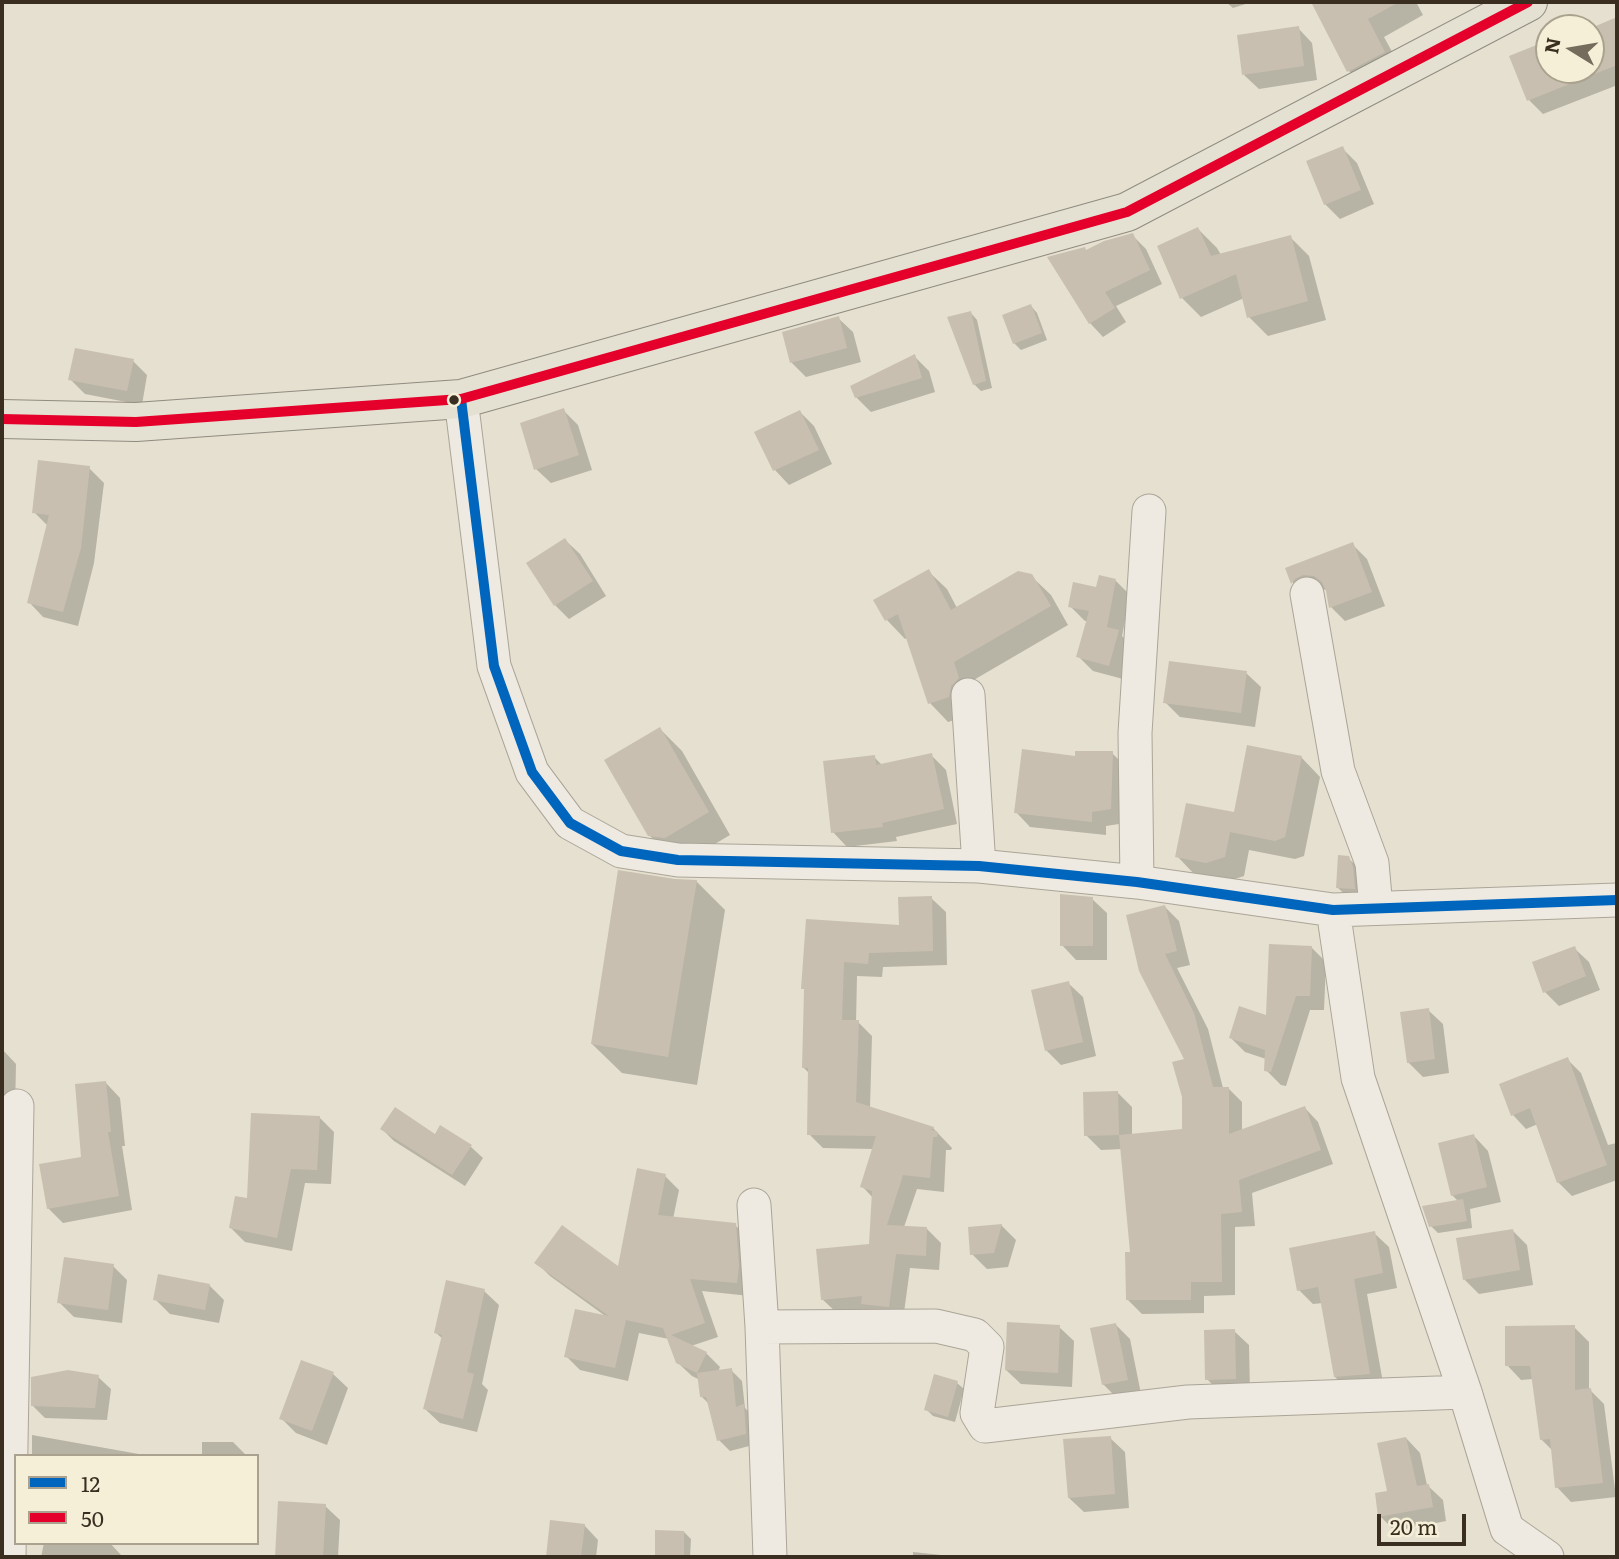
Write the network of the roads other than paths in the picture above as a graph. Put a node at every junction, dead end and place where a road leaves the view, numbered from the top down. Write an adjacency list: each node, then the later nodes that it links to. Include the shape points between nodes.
1 (1528, 2): 2 (main road, via 1127,212)
2 (460, 399): 3 (main road, via 136,422); 7 (street, via 494,666 532,772 570,823 621,851 678,860)
3 (2, 419)
4 (1149, 511): 8 (street, via 1135,733)
5 (1307, 594): 10 (street, via 1338,771 1372,863)
6 (968, 695): 7 (street)
7 (979, 866): 8 (street)
8 (1137, 882): 11 (street)
9 (1617, 900): 10 (street)
10 (1376, 908): 11 (street)
11 (1333, 910): 15 (street, via 1358,1078)
12 (17, 1106): 16 (street)
13 (754, 1205): 14 (street)
14 (762, 1327): 15 (street, via 936,1326 975,1335 987,1348 977,1413 985,1426 1188,1402); 17 (street)
15 (1465, 1392): 18 (street, via 1507,1529)
16 (9, 1557)
17 (770, 1557)
18 (1547, 1557)

